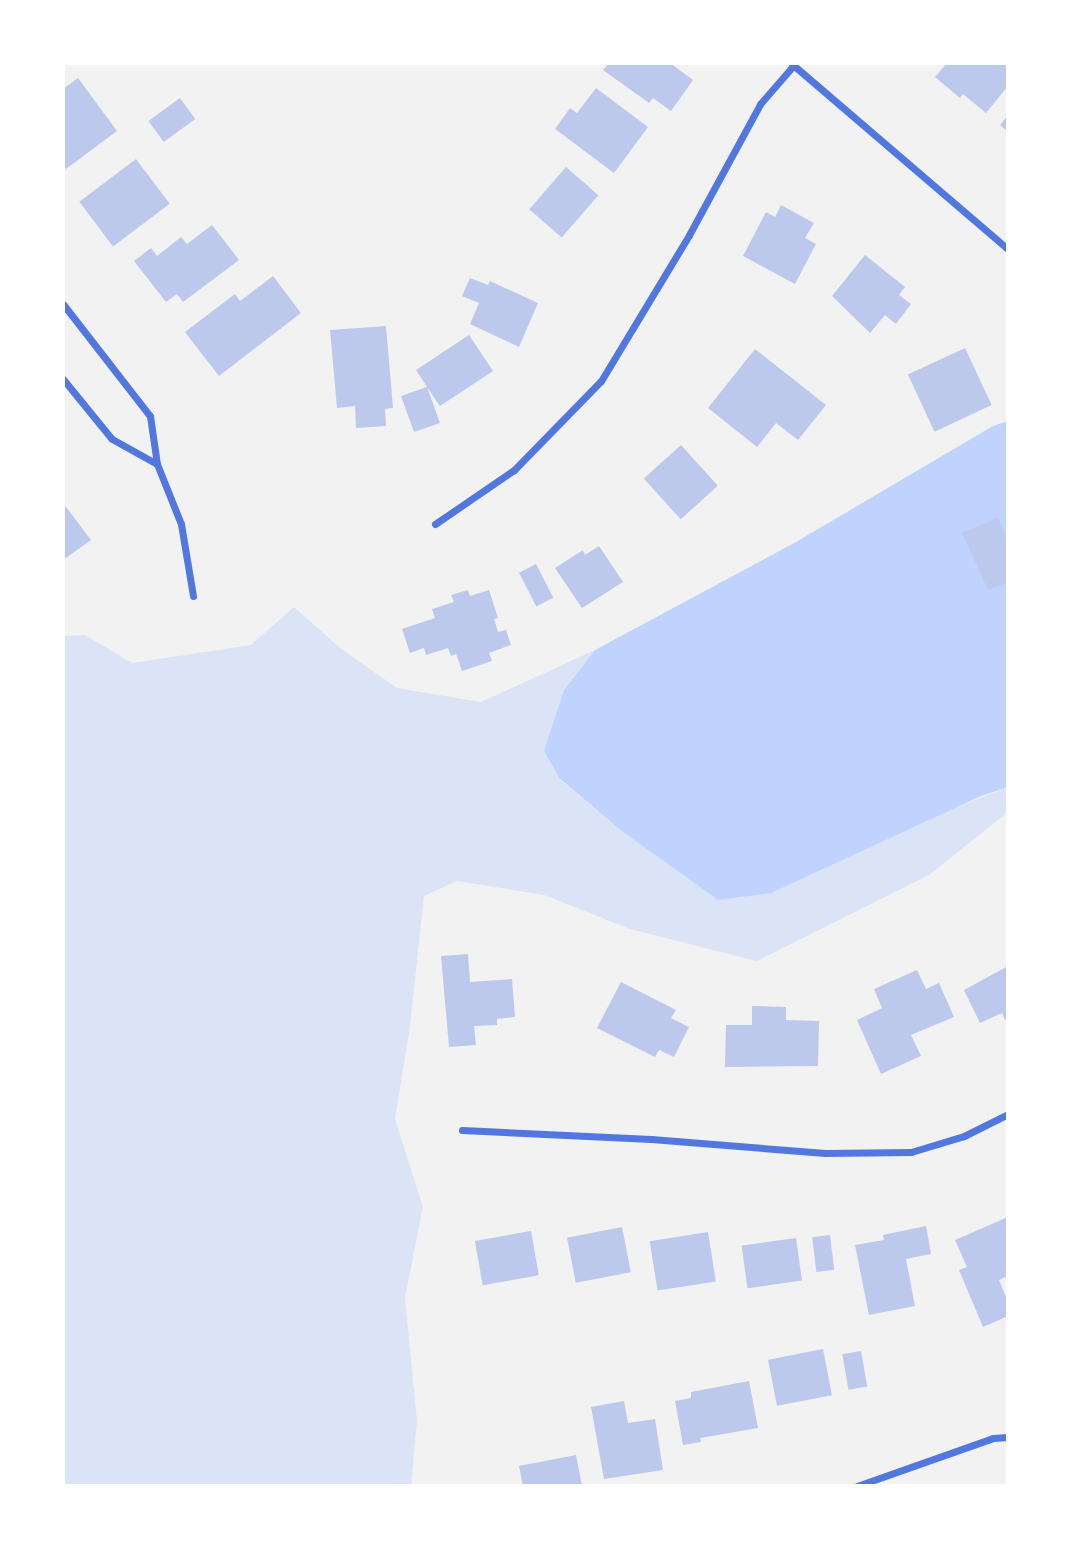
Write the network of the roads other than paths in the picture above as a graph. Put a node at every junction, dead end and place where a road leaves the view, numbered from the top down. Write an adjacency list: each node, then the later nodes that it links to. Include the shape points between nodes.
1 (792, 64): 2 (street); 6 (street, via 760,104 689,235 601,381 514,470)
2 (1008, 249)
3 (63, 304): 5 (street, via 150,416)
4 (63, 379): 5 (street, via 112,439)
5 (157, 464): 7 (street, via 181,524)
6 (435, 524)
7 (193, 596)
8 (1008, 1114): 9 (street, via 964,1136 911,1152 825,1153)
9 (462, 1130)
10 (1008, 1437): 11 (street, via 993,1438)
11 (857, 1486)

